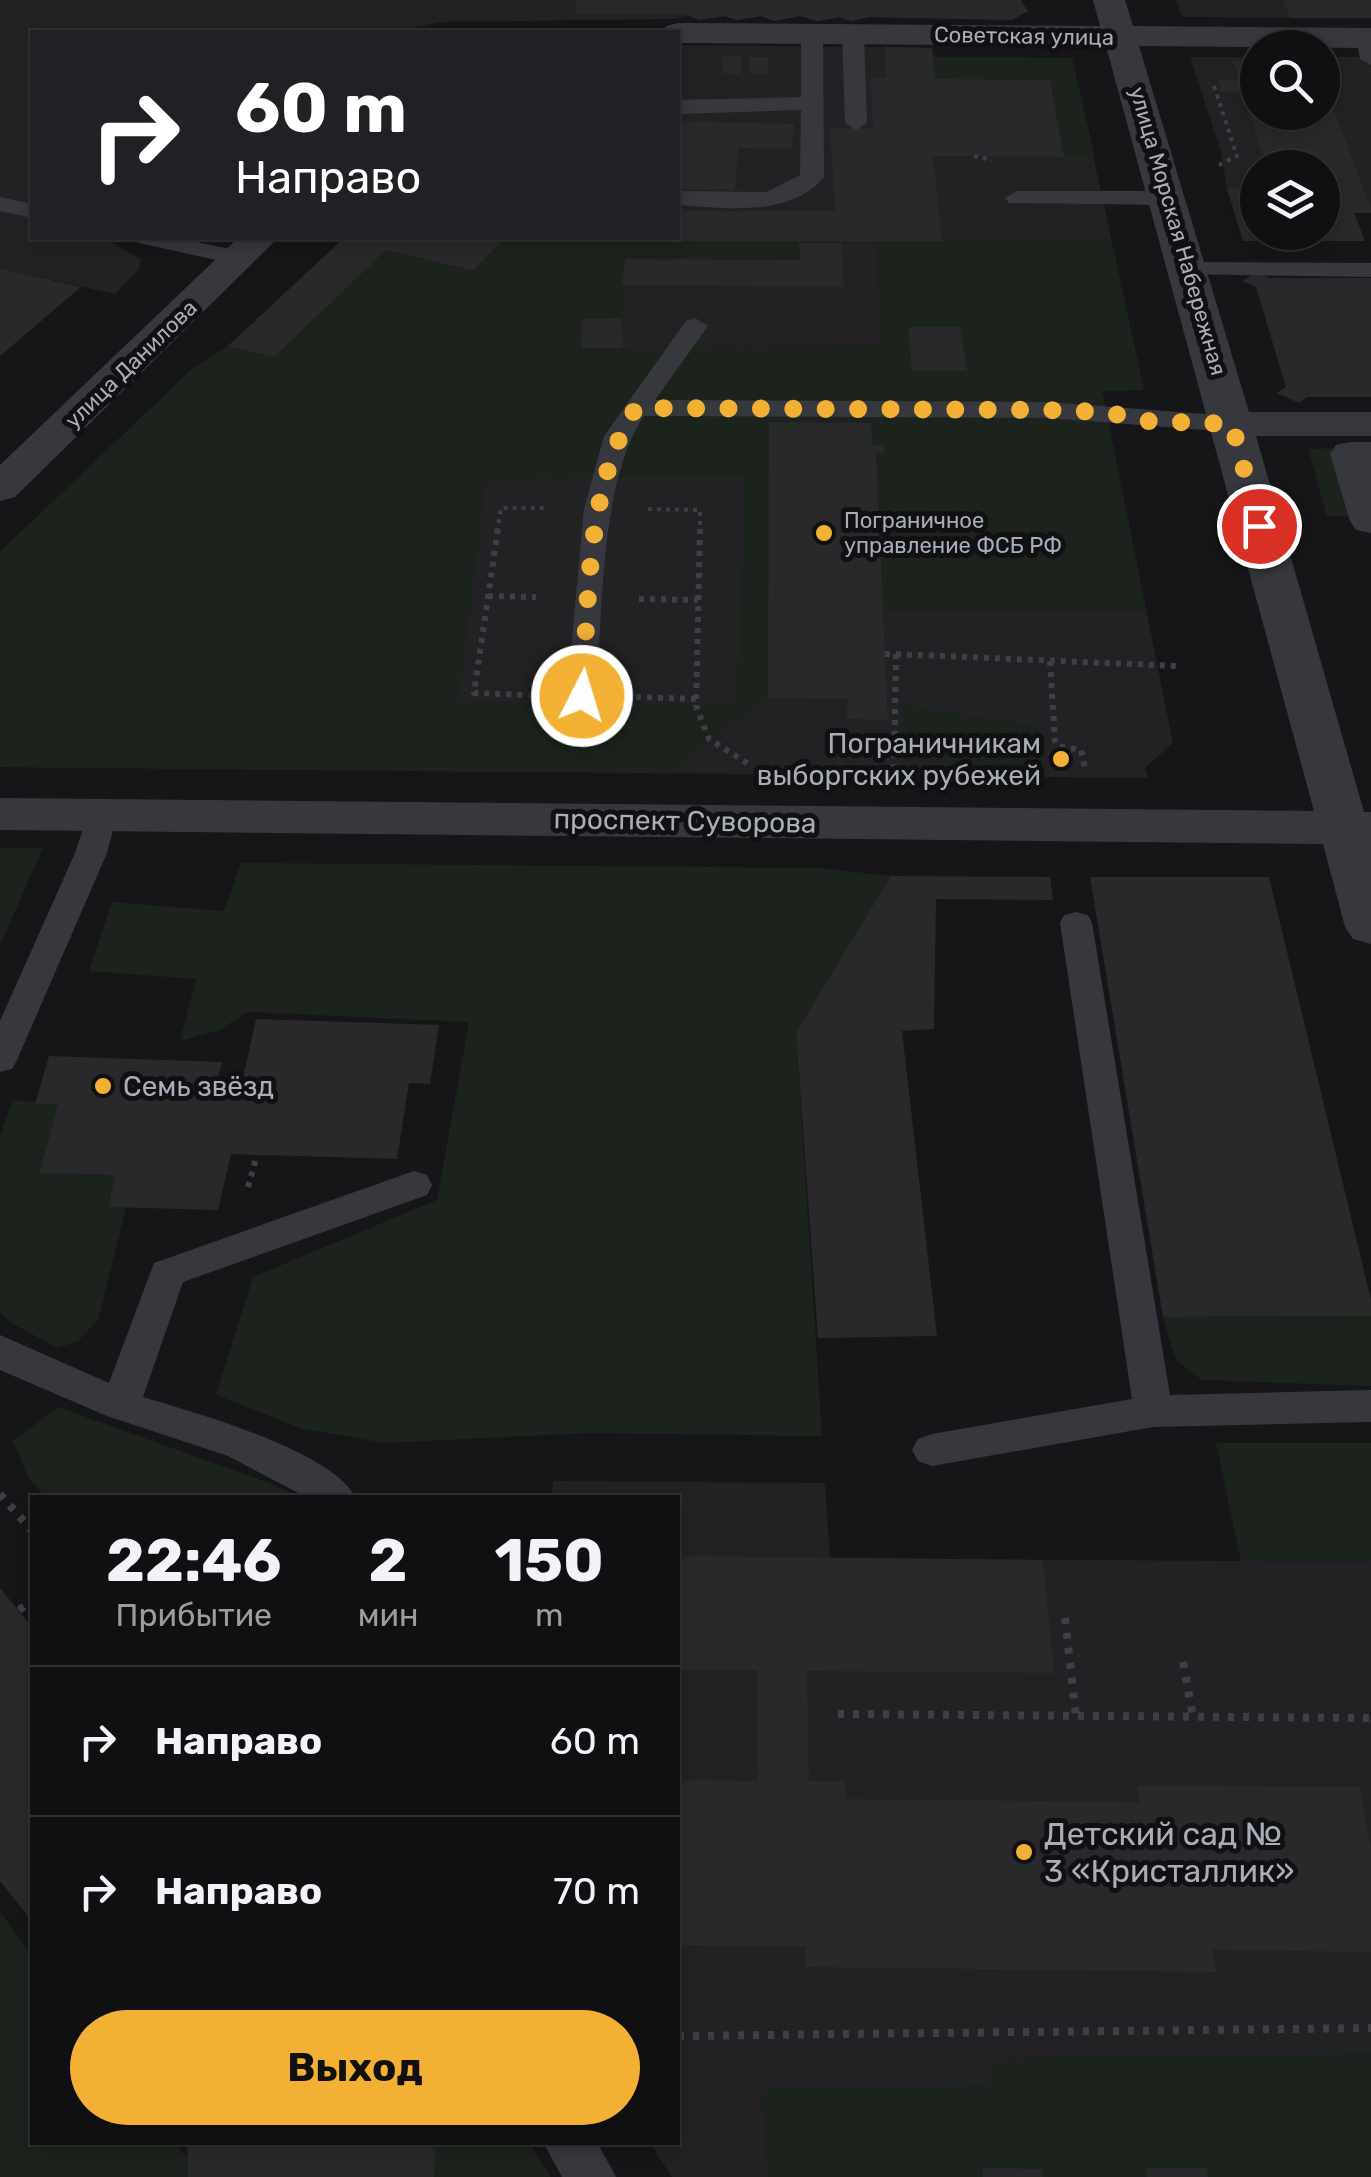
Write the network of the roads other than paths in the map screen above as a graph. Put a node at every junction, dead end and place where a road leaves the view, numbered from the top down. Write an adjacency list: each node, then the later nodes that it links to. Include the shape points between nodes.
1 (1108, 0): 5 (street, улица Морская Набережная)
2 (680, 33): 3 (street, Советская улица)
3 (812, 34): 4 (street, Советская улица); 7 (lane)
4 (853, 34): 5 (street, Советская улица); 9 (lane)
5 (1121, 38): 6 (street, Советская улица); 12 (street, улица Морская Набережная)
6 (1370, 45)
7 (812, 103): 8 (lane); 10 (lane, via 812,177 802,187 746,200)
8 (680, 107)
9 (856, 123)
10 (680, 198)
11 (1017, 198): 12 (lane)
12 (1168, 198): 17 (street, улица Морская Набережная)
13 (0, 204): 14 (lane)
14 (30, 211)
15 (167, 240): 16 (lane)
16 (249, 248): 24 (street, улица Данилова)
17 (1188, 269): 18 (lane); 21 (street, улица Морская Набережная)
18 (1371, 270)
19 (695, 326): 20 (lane)
20 (636, 408): 21 (lane, via 1047,410); 26 (lane, via 617,436 598,509)
21 (1232, 424): 22 (street); 29 (street, улица Морская Набережная)
22 (1371, 424)
23 (1371, 454): 25 (street, via 1350,454)
24 (0, 488)
25 (1371, 520)
26 (582, 704)
27 (0, 814): 28 (street, проспект Суворова)
28 (100, 815): 29 (street, проспект Суворова); 32 (lane, via 91,852)
29 (1357, 828): 31 (street, улица Морская Набережная)
30 (1076, 923): 37 (lane)
31 (1371, 926)
32 (0, 1060)
33 (414, 1185): 35 (lane, via 168,1274)
34 (0, 1350): 35 (lane)
35 (121, 1405): 39 (lane, via 240,1444)
36 (1371, 1406): 37 (lane)
37 (1154, 1411): 38 (lane)
38 (932, 1450)
39 (326, 1495)
40 (569, 2145): 41 (lane)
41 (591, 2177)

